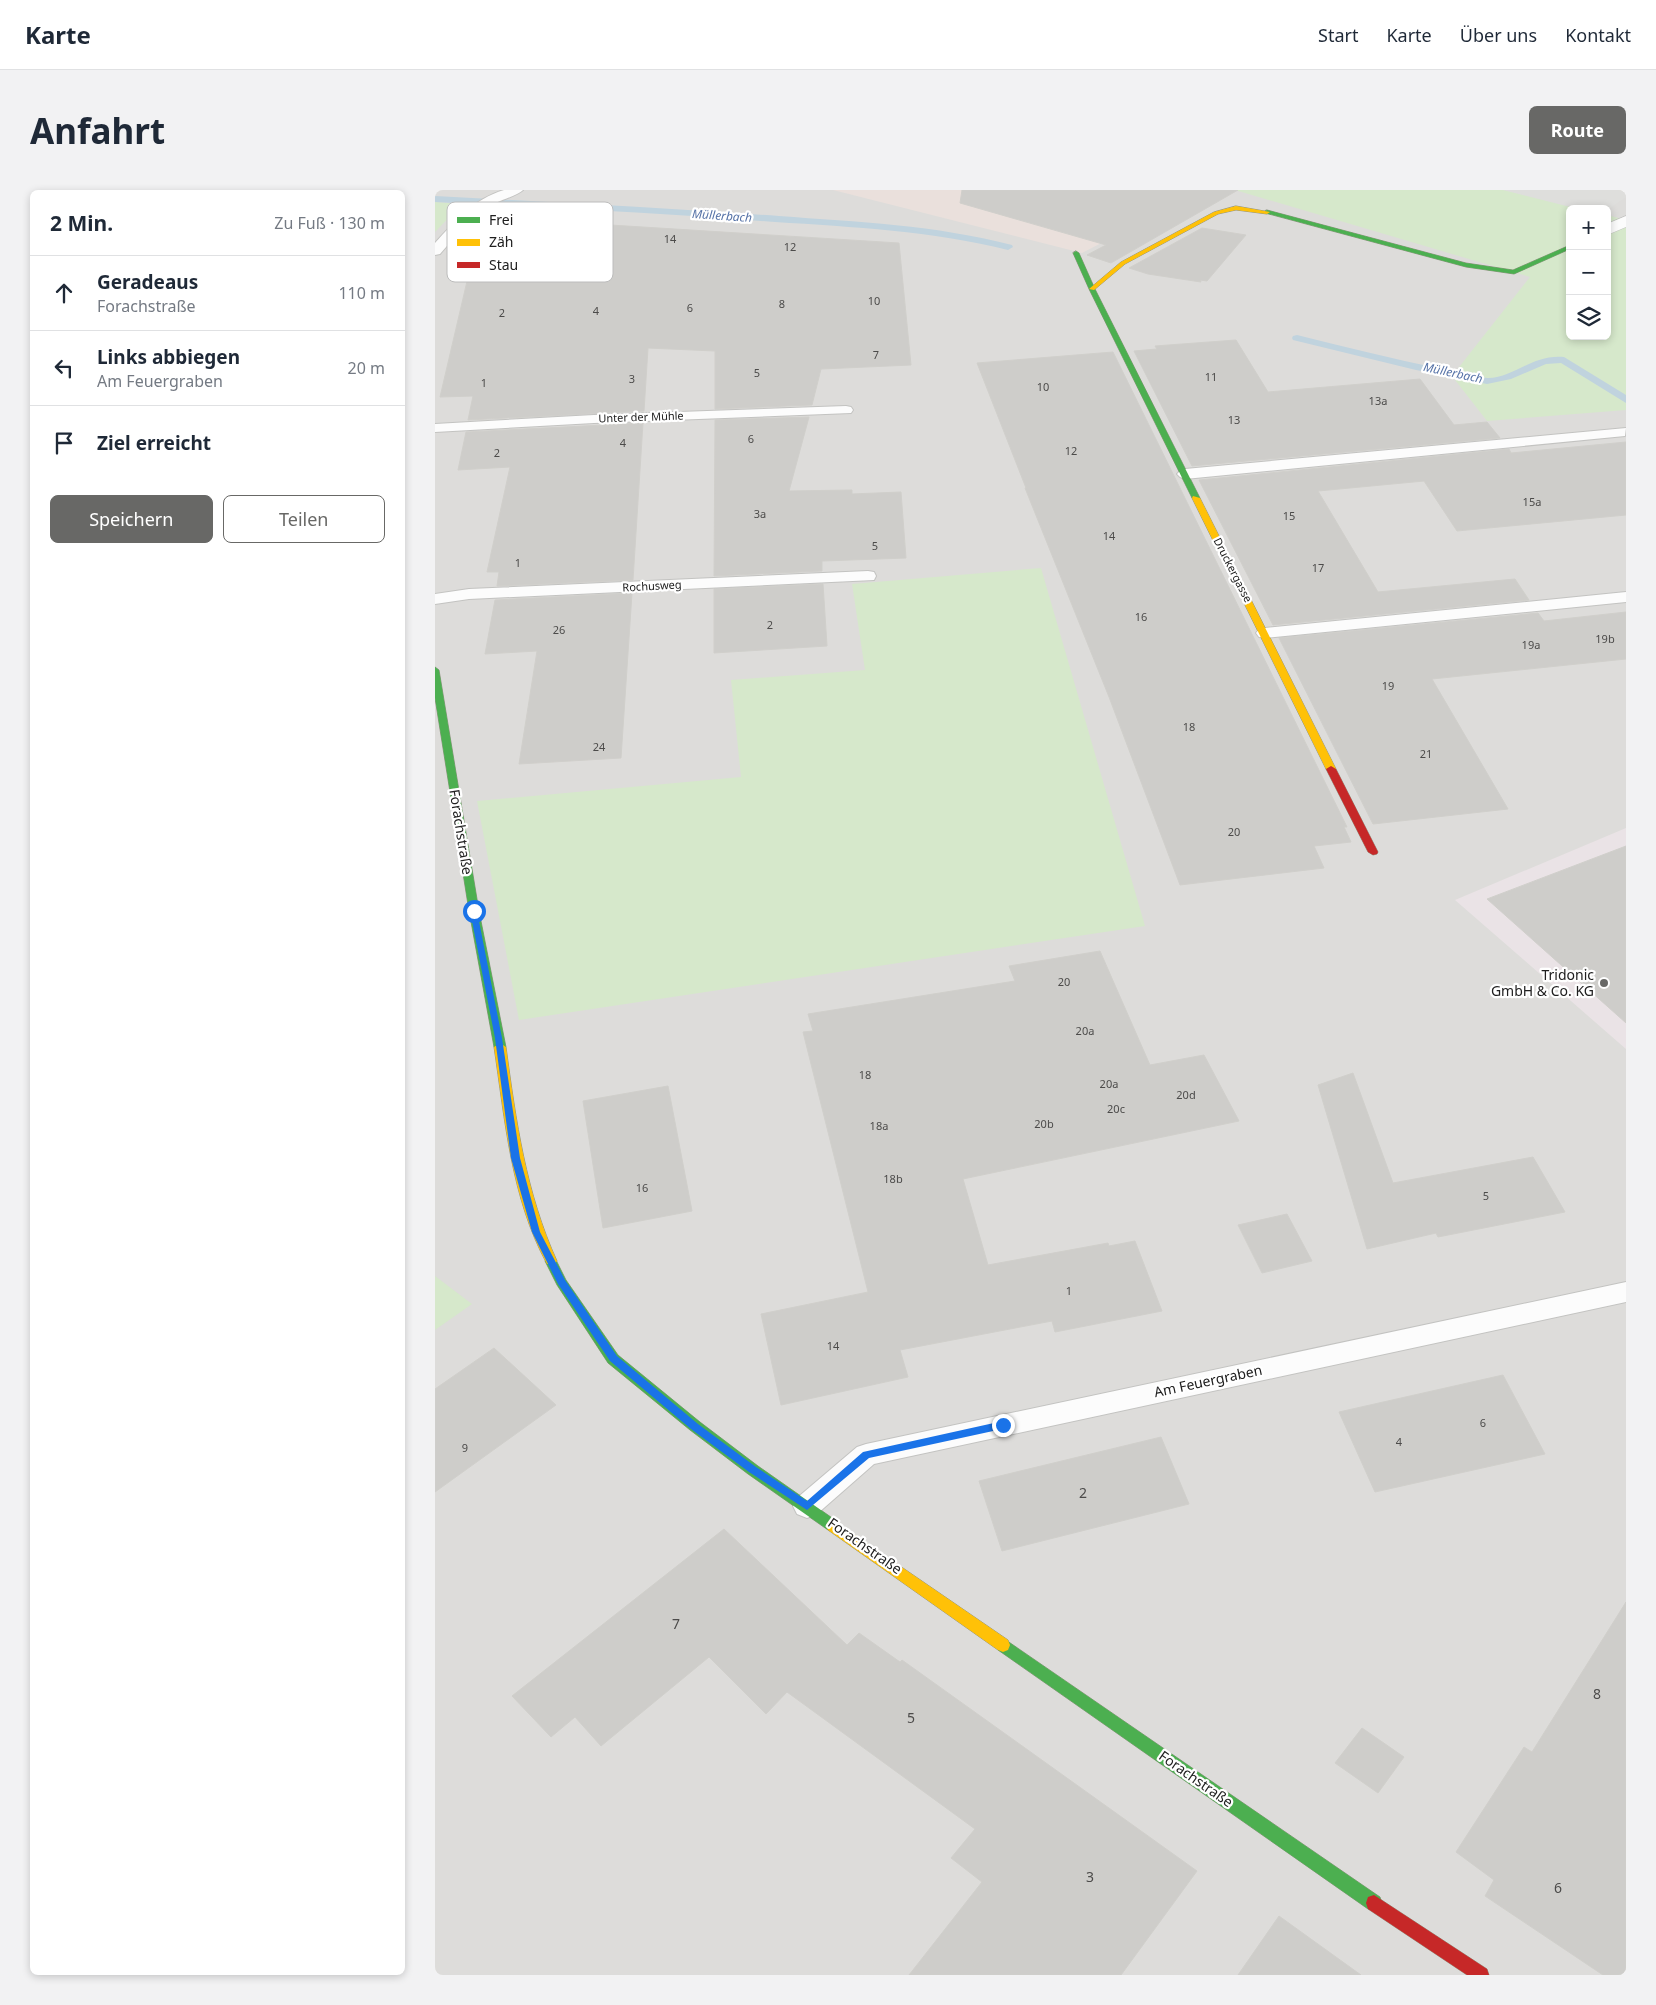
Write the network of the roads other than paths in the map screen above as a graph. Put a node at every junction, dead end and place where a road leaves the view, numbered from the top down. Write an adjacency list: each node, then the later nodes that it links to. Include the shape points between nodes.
1 (517, 190): 2 (lane)
2 (485, 202)
3 (1626, 221): 4 (street)
4 (1611, 228)
5 (447, 238): 7 (lane)
6 (1566, 249): 9 (street, via 1514,272 1466,264 1258,210 1236,208 1216,213 1175,234 1123,263)
7 (435, 251)
8 (1076, 253): 9 (street, Druckergasse)
9 (1092, 288): 13 (street, Druckergasse)
10 (847, 410): 11 (lane, Unter der Mühle)
11 (435, 428)
12 (1625, 432): 13 (lane)
13 (1185, 474): 17 (street, Druckergasse)
14 (868, 576): 16 (lane, Rochusweg, via 478,593)
15 (1626, 597): 17 (lane)
16 (435, 598)
17 (1265, 633): 19 (street, Druckergasse)
18 (436, 679): 21 (street, Forachstraße, via 474,911 499,1038 515,1158 536,1232 561,1282 613,1359 753,1470)
19 (1373, 852)
20 (1626, 1292): 21 (lane, Am Feuergraben, via 866,1455)
21 (807, 1506): 22 (street, Forachstraße, via 1310,1860)
22 (1481, 1975)

